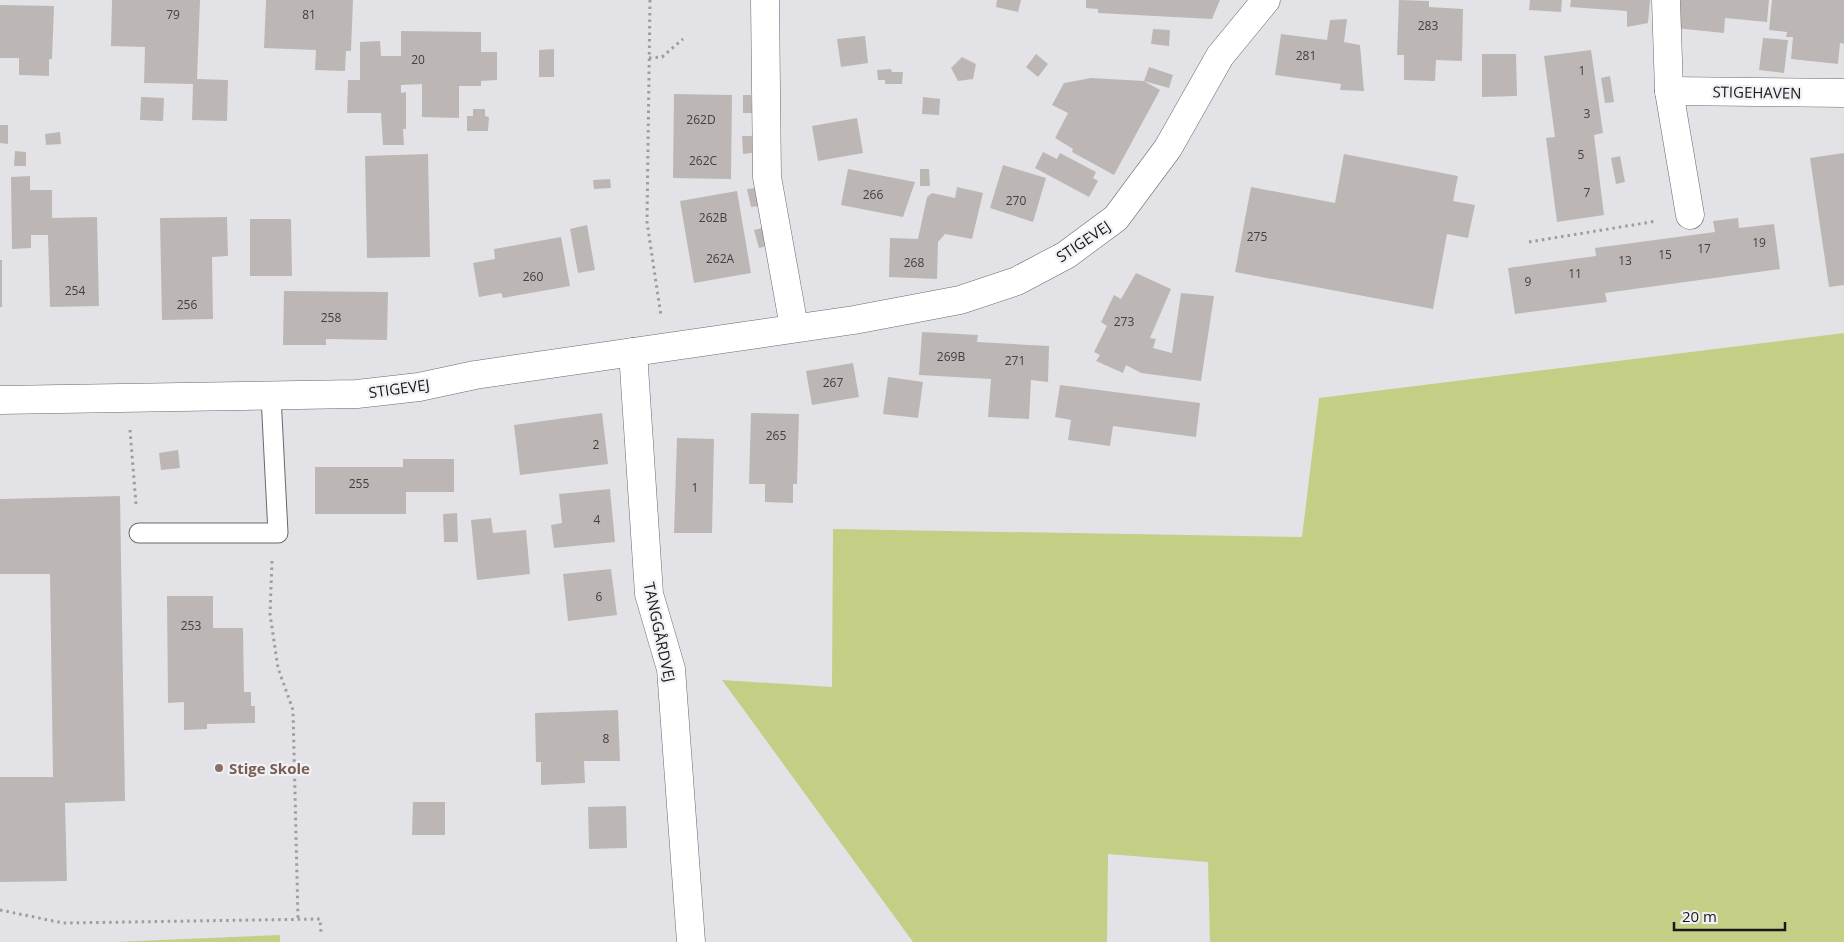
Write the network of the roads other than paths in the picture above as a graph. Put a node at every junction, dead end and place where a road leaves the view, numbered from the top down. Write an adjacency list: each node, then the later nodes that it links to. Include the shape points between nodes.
1 (765, 0): 7 (street, via 767,177)
2 (1266, 0): 7 (street, STIGEVEJ, via 1220,56 1168,148 1116,218 1066,255 1017,281 960,300)
3 (1666, 0): 4 (street)
4 (1669, 91): 5 (street, STIGEHAVEN); 6 (street)
5 (1844, 93)
6 (1690, 216)
7 (794, 328): 8 (street, STIGEVEJ)
8 (633, 352): 9 (street, STIGEVEJ, via 475,374 419,387 358,394); 12 (street, TANGGÅRDVEJ, via 648,594 671,669)
9 (271, 396): 10 (street, STIGEVEJ); 11 (lane, via 278,532)
10 (0, 400)
11 (138, 533)
12 (691, 942)

